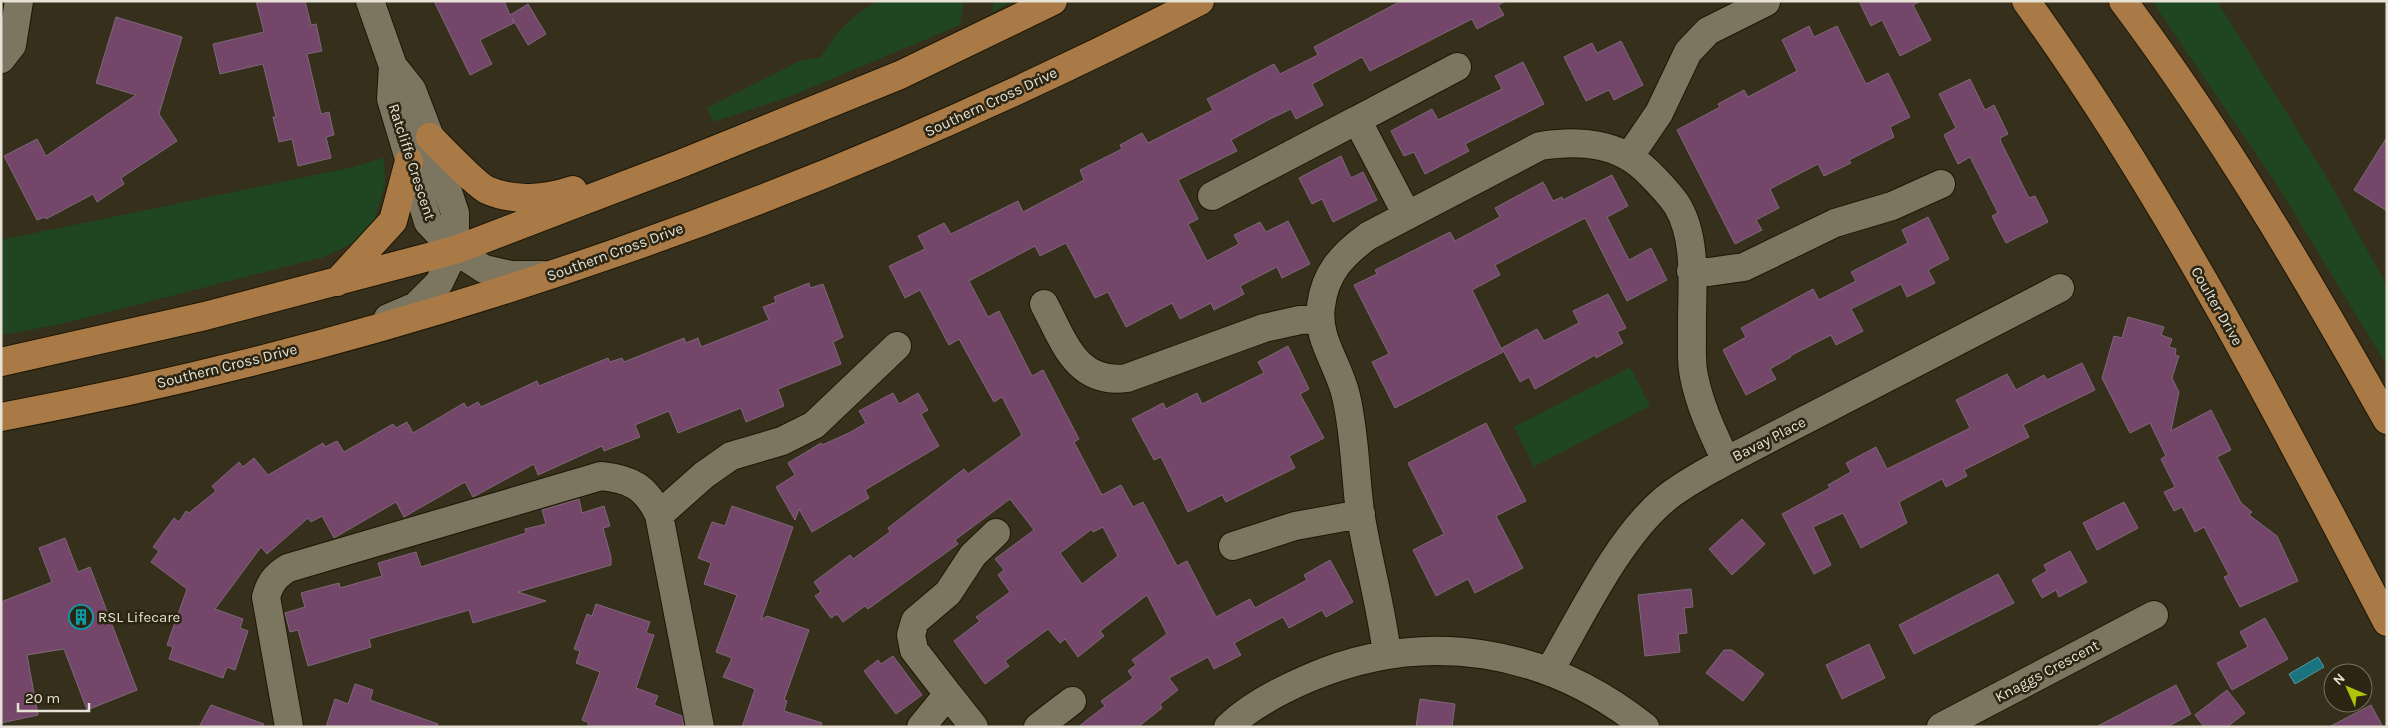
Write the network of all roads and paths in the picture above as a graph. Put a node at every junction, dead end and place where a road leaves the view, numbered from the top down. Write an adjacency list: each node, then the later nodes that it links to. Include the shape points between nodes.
1 (19, 1): 8 (street, via 12,45)
2 (370, 1): 9 (street, Ratcliffe Crescent)
3 (1053, 1): 15 (main road, via 900,75)
4 (1200, 1): 21 (main road, Southern Cross Drive, via 1131,37 920,135 778,194)
5 (2026, 1): 37 (main road, Coulter Drive, via 2148,186 2295,447)
6 (2123, 1): 30 (main road, via 2234,162 2304,273)
7 (1766, 2): 13 (street, via 1708,32 1688,52 1659,113)
8 (1, 59)
9 (393, 66): 12 (street, Ratcliffe Crescent, via 412,90); 14 (street, Ratcliffe Crescent, via 391,99)
10 (1457, 67): 11 (street)
11 (1356, 120): 17 (street); 18 (street)
12 (430, 137): 15 (main road, via 485,190 516,198 550,197 624,173); 19 (street, Ratcliffe Crescent, via 455,213)
13 (1629, 157): 18 (street, via 1584,143 1540,146); 20 (street, via 1649,172 1677,206 1689,238)
14 (408, 161): 19 (street, Ratcliffe Crescent, via 428,222); 22 (main road, via 393,221)
15 (680, 164): 19 (main road)
16 (1941, 184): 20 (street, via 1892,206 1835,223 1744,267)
17 (1212, 196)
18 (1407, 215): 25 (street, via 1345,253 1329,276)
19 (454, 250): 21 (street, Ratcliffe Crescent, via 484,269 511,275); 22 (main road); 26 (street, Ratcliffe Crescent, via 439,283 416,306)
20 (1691, 271): 31 (street, via 1693,375 1703,414)
21 (554, 275): 26 (main road, Southern Cross Drive)
22 (337, 282): 28 (main road, via 205,316)
23 (2060, 288): 31 (street, Bavay Place)
24 (1044, 304): 25 (street, via 1073,359 1091,374 1113,380 1127,378 1264,328 1300,320)
25 (1319, 320): 32 (street, via 1321,333 1346,393)
26 (354, 334): 29 (main road, Southern Cross Drive, via 222,369)
27 (897, 346): 33 (street, via 814,425 782,441 731,456)
28 (1, 362)
29 (1, 417)
30 (2387, 420)
31 (1726, 461): 39 (street, Bavay Place, via 1663,500 1630,536)
32 (1361, 514): 35 (street, via 1295,526); 38 (street)
33 (659, 515): 42 (street, via 652,501 636,485 622,478 601,476 288,568 274,580 266,597); 43 (street)
34 (996, 532): 40 (street, via 973,555 948,593 915,621 911,635 914,650)
35 (1233, 546)
36 (2154, 615): 49 (street, Knaggs Crescent)
37 (2387, 622)
38 (1387, 654): 39 (street, via 1447,650 1488,655); 47 (street, via 1332,668 1281,690)
39 (1550, 670): 48 (street, via 1618,705)
40 (948, 694): 44 (street); 45 (street)
41 (1072, 700): 46 (street)
42 (289, 727)
43 (700, 727)
44 (921, 727)
45 (974, 727)
46 (1038, 727)
47 (1228, 727)
48 (1646, 727)
49 (1941, 727)

